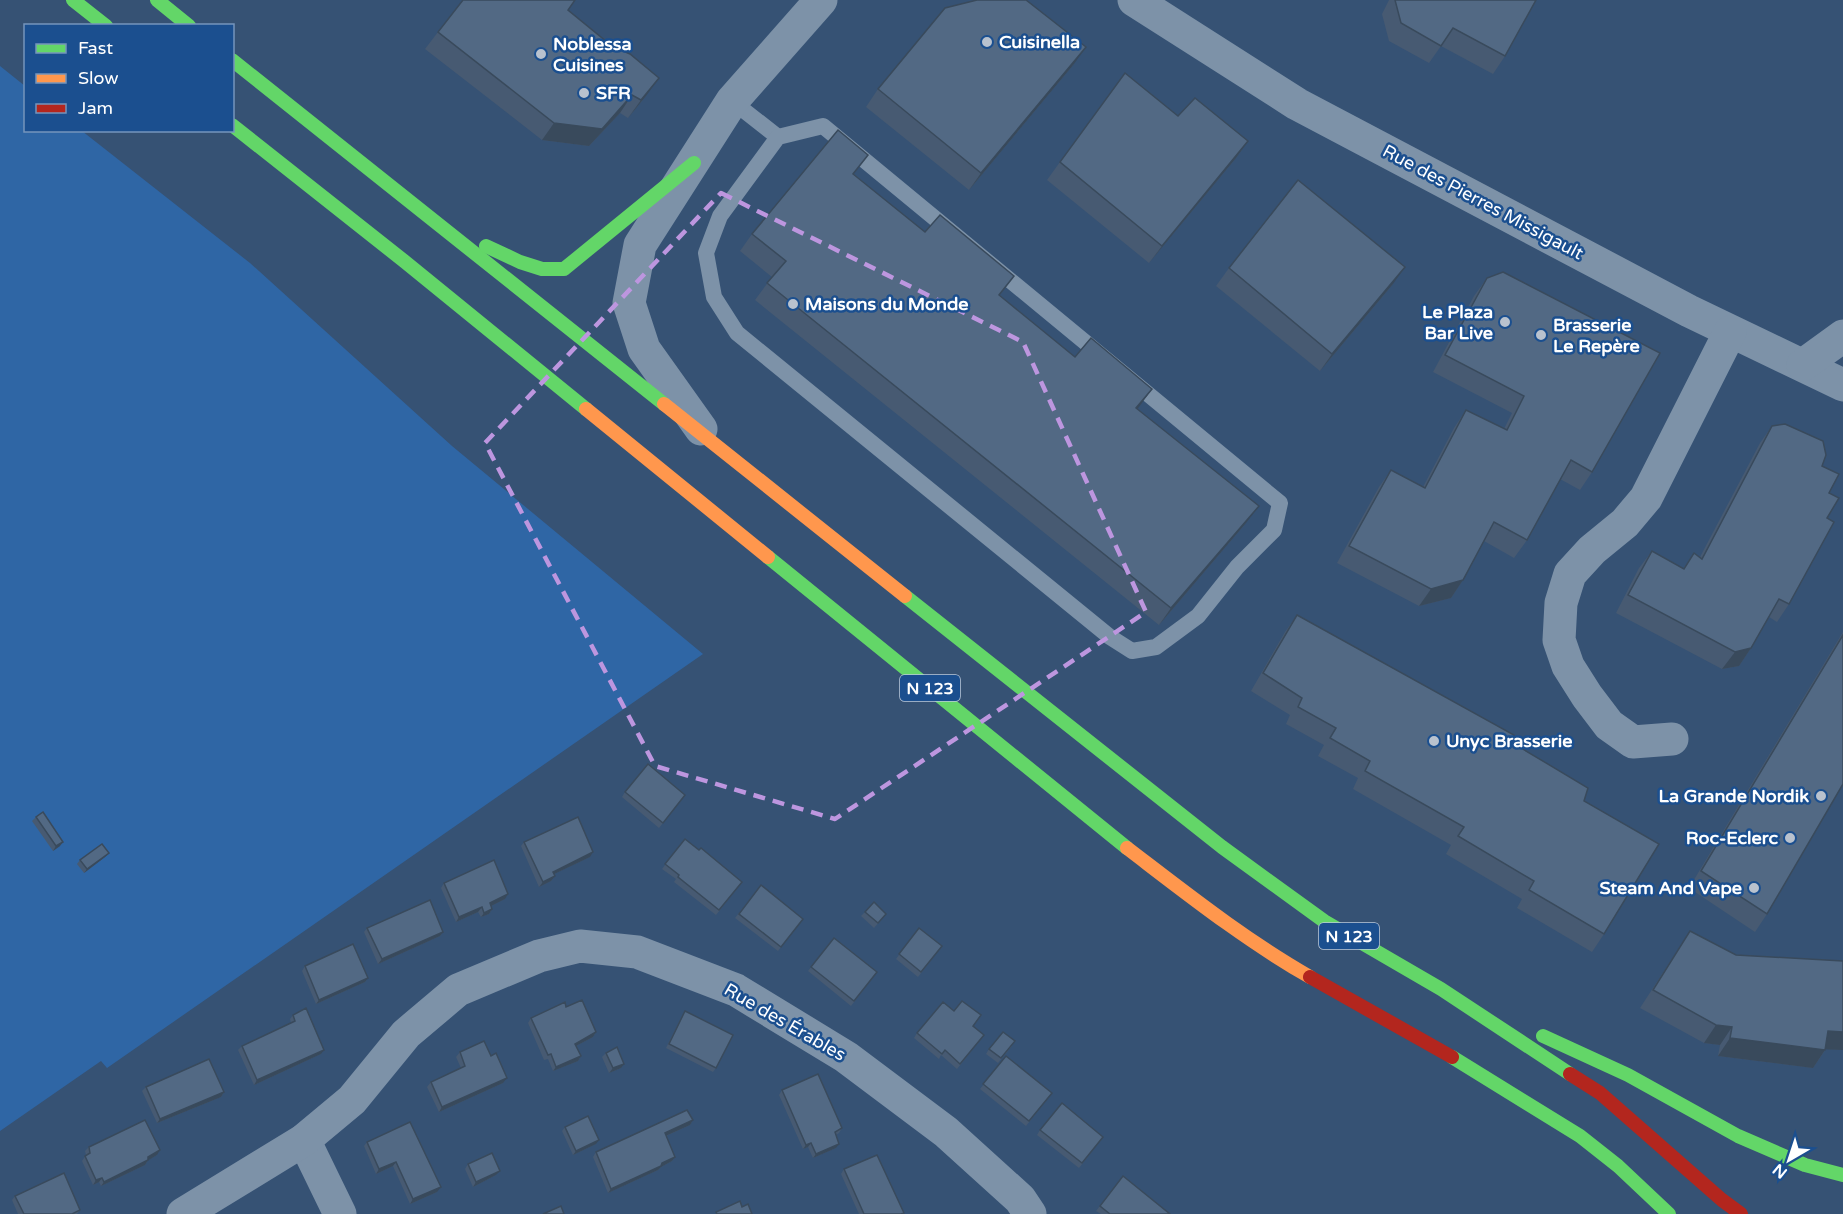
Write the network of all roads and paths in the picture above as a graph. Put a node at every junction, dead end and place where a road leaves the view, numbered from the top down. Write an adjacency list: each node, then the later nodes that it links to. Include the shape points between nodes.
1 (73, 0): 5 (main road)
2 (157, 0): 6 (main road)
3 (821, 0): 8 (street)
4 (1134, 0): 13 (street, Rue des Pierres Missigault, via 1297,104)
5 (103, 24)
6 (187, 24)
7 (234, 62): 12 (main road, N 123)
8 (732, 101): 10 (lane); 11 (street)
9 (234, 128): 25 (main road, N 123, via 1201,905 1287,964 1436,1047 1580,1136)
10 (778, 137): 10 (lane, via 720,216 706,254 714,297 738,333 1132,651 1156,648 1198,616 1237,567 1274,530 1280,503 823,126)
11 (694, 163): 12 (main road, via 564,269 542,269 520,262); 17 (street, via 640,245 629,303 644,349)
12 (442, 226): 17 (main road, N 123)
13 (1730, 332): 15 (street, Rue des Pierres Missigault); 18 (street, via 1646,498 1570,574 1561,603 1559,640 1568,666 1609,725 1633,742)
14 (1843, 336): 15 (street)
15 (1803, 365): 16 (street, Rue des Pierres Missigault)
16 (1843, 385)
17 (709, 441): 19 (main road, N 123, via 1222,847 1324,921)
18 (1672, 739)
19 (1441, 989): 21 (main road, via 1628,1075 1738,1137 1805,1165); 26 (main road, N 123, via 1600,1093)
20 (304, 1140): 22 (street, Rue des Érables); 23 (street); 24 (street, Rue des Érables, via 352,1100 406,1034 458,990 539,956 580,946 637,952 736,990 846,1057 946,1132 1020,1200)
21 (1843, 1175)
22 (183, 1214)
23 (340, 1214)
24 (1029, 1214)
25 (1669, 1214)
26 (1741, 1214)

